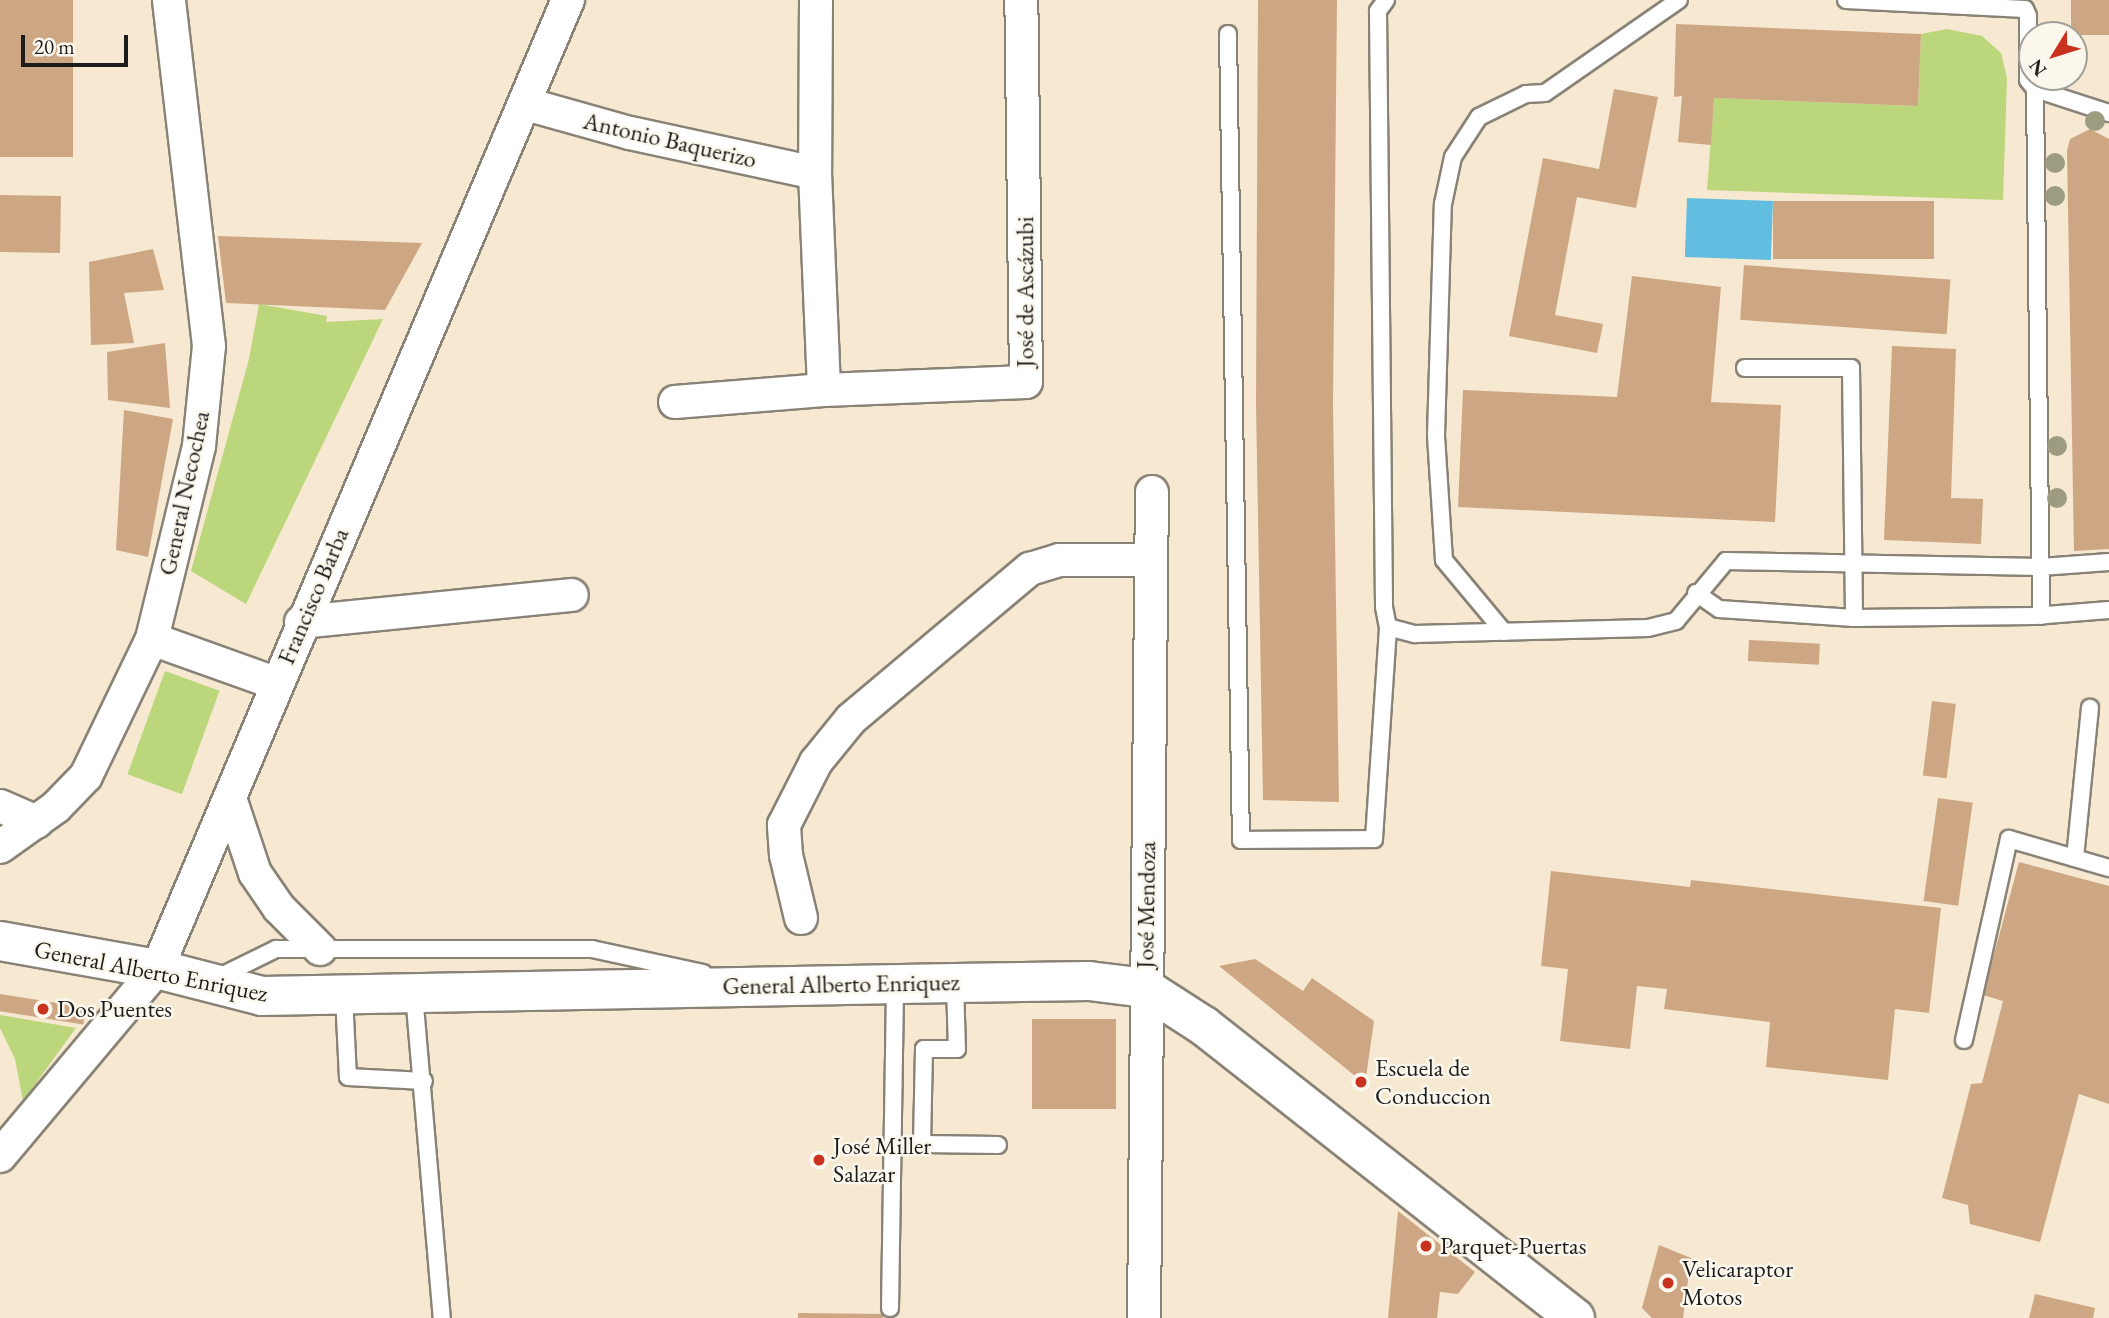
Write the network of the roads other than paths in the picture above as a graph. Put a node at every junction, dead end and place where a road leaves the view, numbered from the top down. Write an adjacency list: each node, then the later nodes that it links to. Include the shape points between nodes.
1 (169, 0): 31 (street, General Necochea, via 209,346 199,446)
2 (568, 0): 12 (street, Francisco Barba)
3 (816, 0): 14 (street)
4 (1021, 0): 16 (street, José de Ascázubi, via 1026,382)
5 (1386, 0): 29 (lane, via 1378,11 1384,607)
6 (1679, 0): 30 (lane, via 1545,93 1526,94 1479,117 1453,157 1443,204 1436,435 1444,560)
7 (1846, 0): 8 (lane)
8 (2025, 5)
9 (1228, 34): 29 (lane, via 1241,840 1374,839)
10 (2035, 91): 22 (lane)
11 (2041, 91): 13 (lane)
12 (526, 104): 14 (street, Antonio Baquerizo, via 630,133); 28 (street, Francisco Barba)
13 (2109, 113)
14 (815, 173): 16 (street)
15 (1745, 368): 21 (lane, via 1851,368)
16 (824, 390): 17 (street, José de Ascázubi)
17 (675, 402)
18 (1152, 492): 19 (street, José Mendoza)
19 (1151, 560): 40 (street, via 1059,560 1030,569 851,719 816,762 785,825 786,855); 48 (street, José Mendoza)
20 (2109, 562): 22 (lane)
21 (1853, 564): 22 (lane); 23 (lane, via 1727,561); 27 (lane)
22 (2041, 567): 26 (lane)
23 (1696, 593): 27 (lane, via 1719,609); 30 (lane, via 1676,621 1648,628)
24 (572, 595): 28 (street)
25 (2109, 610): 26 (lane)
26 (2041, 615): 27 (lane)
27 (1854, 618)
28 (302, 622): 32 (street, Francisco Barba)
29 (1388, 628): 30 (lane, via 1415,634)
30 (1504, 632)
31 (152, 639): 32 (street); 36 (street, General Necochea, via 86,776)
32 (275, 683): 34 (street, Francisco Barba)
33 (2091, 708): 38 (lane)
34 (230, 799): 42 (street, via 255,873 279,908); 43 (street, Francisco Barba)
35 (0, 806): 36 (street)
36 (37, 822): 37 (street, General Necochea)
37 (0, 847)
38 (2075, 858): 39 (lane); 51 (lane, via 2009,839)
39 (2109, 868)
40 (801, 918)
41 (0, 941): 43 (main road, General Alberto Enriquez)
42 (320, 949): 44 (lane, via 276,949); 47 (lane, via 593,949)
43 (157, 969): 44 (main road, General Alberto Enriquez); 54 (street, Francisco Barba)
44 (208, 983): 50 (main road, General Alberto Enriquez, via 262,996)
45 (955, 983): 46 (main road, General Alberto Enriquez); 48 (main road, General Alberto Enriquez, via 1089,981); 53 (lane, via 957,1049 925,1049 922,1144)
46 (895, 984): 47 (main road, General Alberto Enriquez); 55 (lane)
47 (757, 985): 49 (main road, General Alberto Enriquez)
48 (1145, 988): 57 (street, José Mendoza); 58 (main road, General Alberto Enriquez, via 1204,1026)
49 (414, 994): 50 (main road, General Alberto Enriquez); 52 (lane)
50 (344, 996): 52 (lane, via 348,1077)
51 (1964, 1040)
52 (424, 1081): 56 (lane)
53 (998, 1145)
54 (0, 1156)
55 (890, 1308)
56 (442, 1318)
57 (1144, 1318)
58 (1574, 1318)

